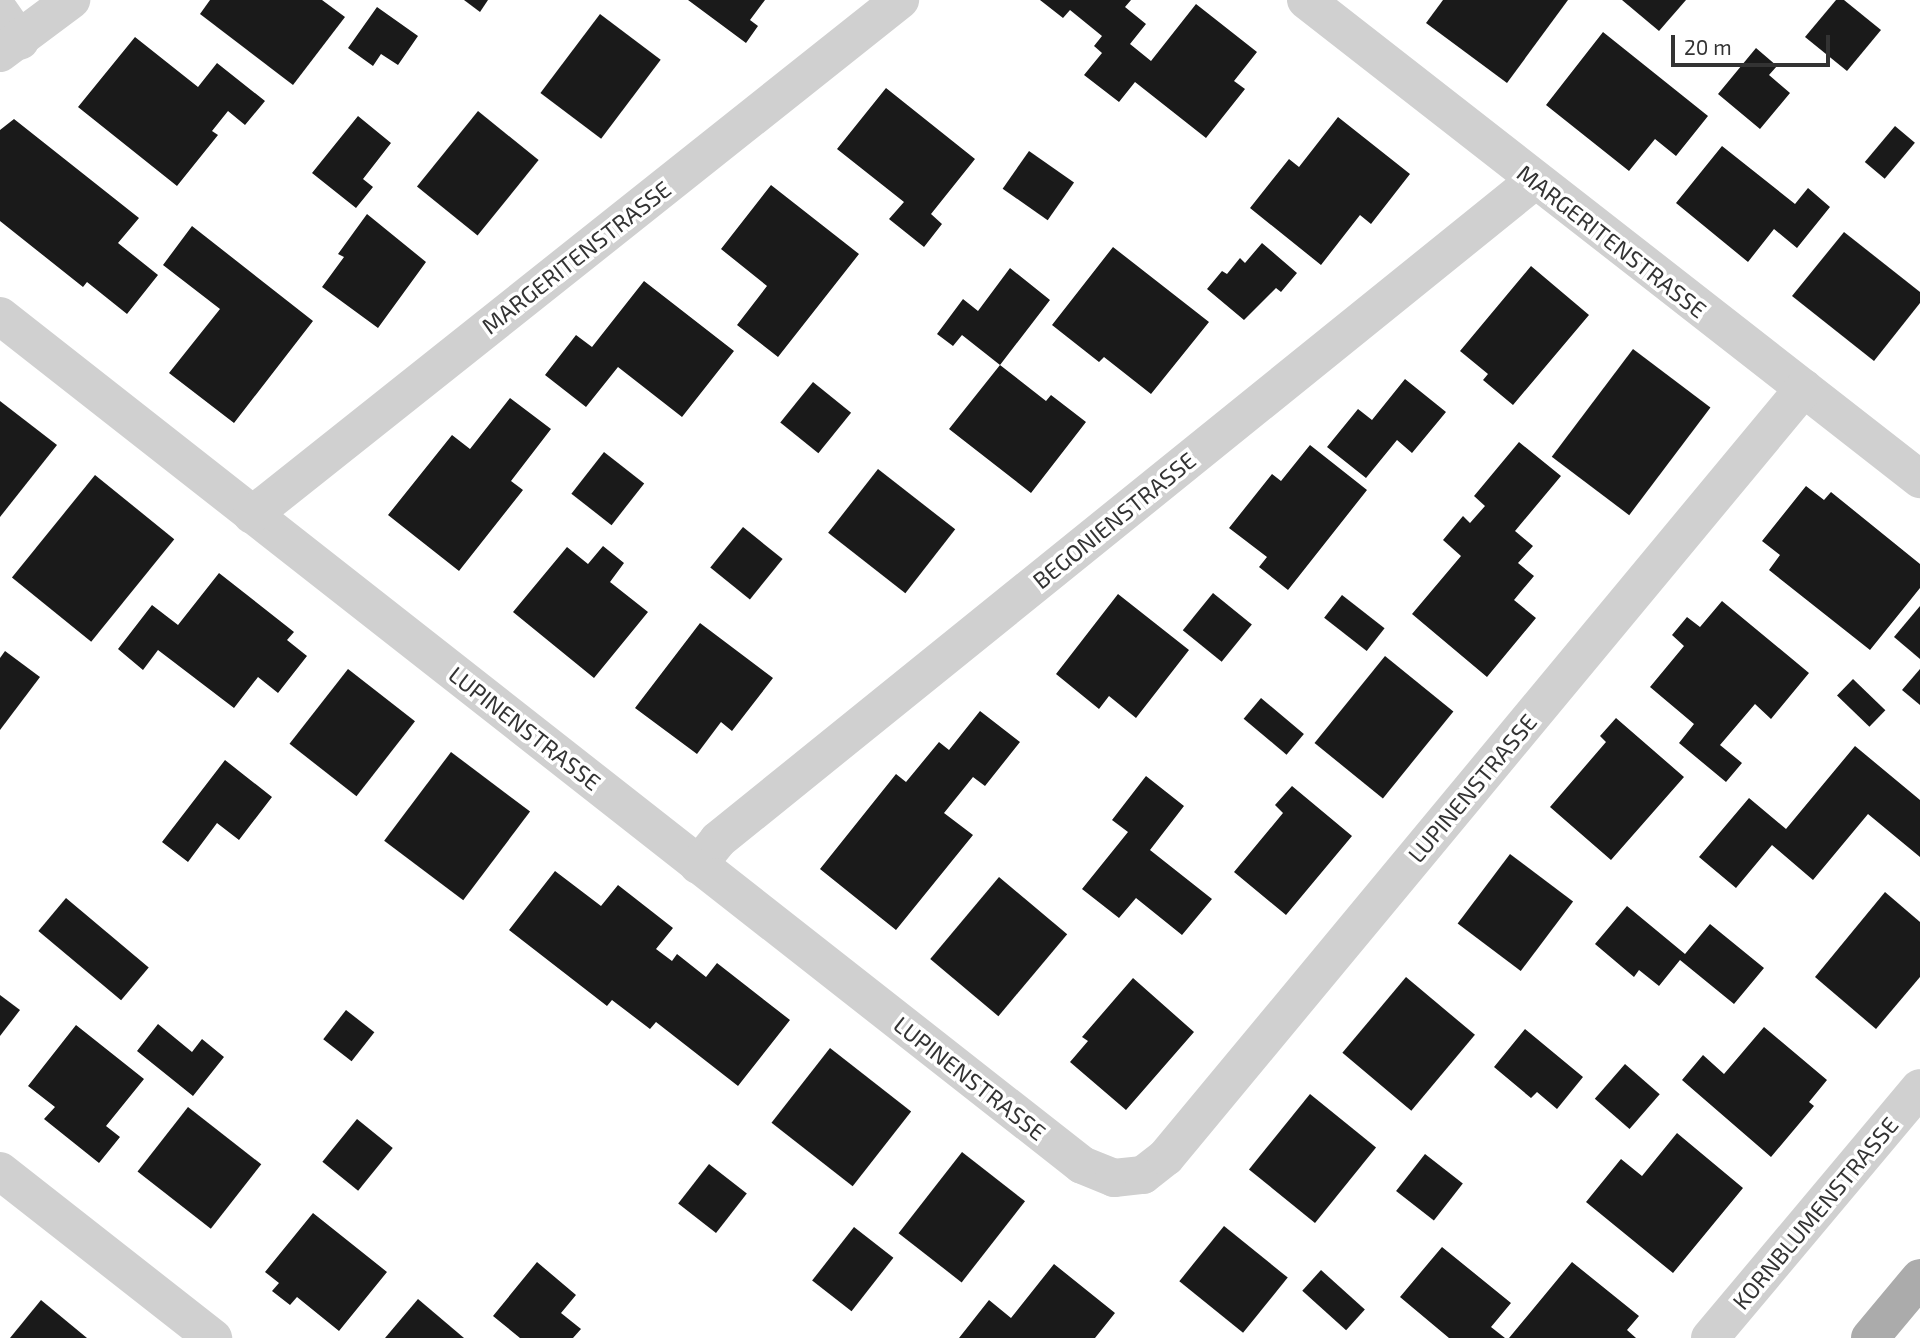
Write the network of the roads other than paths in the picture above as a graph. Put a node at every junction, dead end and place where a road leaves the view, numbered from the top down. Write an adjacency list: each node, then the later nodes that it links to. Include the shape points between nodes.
1 (71, 0): 4 (street)
2 (900, 0): 9 (street, MARGERITENSTRASSE)
3 (1307, 0): 5 (street, MARGERITENSTRASSE)
4 (6, 35)
5 (1534, 181): 7 (street, MARGERITENSTRASSE); 10 (street, BEGONIENSTRASSE, via 718,840)
6 (0, 316): 9 (street, LUPINENSTRASSE)
7 (1804, 388): 8 (street, MARGERITENSTRASSE); 10 (street, LUPINENSTRASSE, via 1166,1157 1143,1175 1114,1178 1082,1165)
8 (1920, 479)
9 (252, 515): 10 (street, LUPINENSTRASSE)
10 (698, 865)
11 (1920, 1087): 15 (street, KORNBLUMENSTRASSE)
12 (0, 1171): 14 (street)
13 (1920, 1278): 16 (main road)
14 (213, 1338)
15 (1710, 1338)
16 (1870, 1338)

